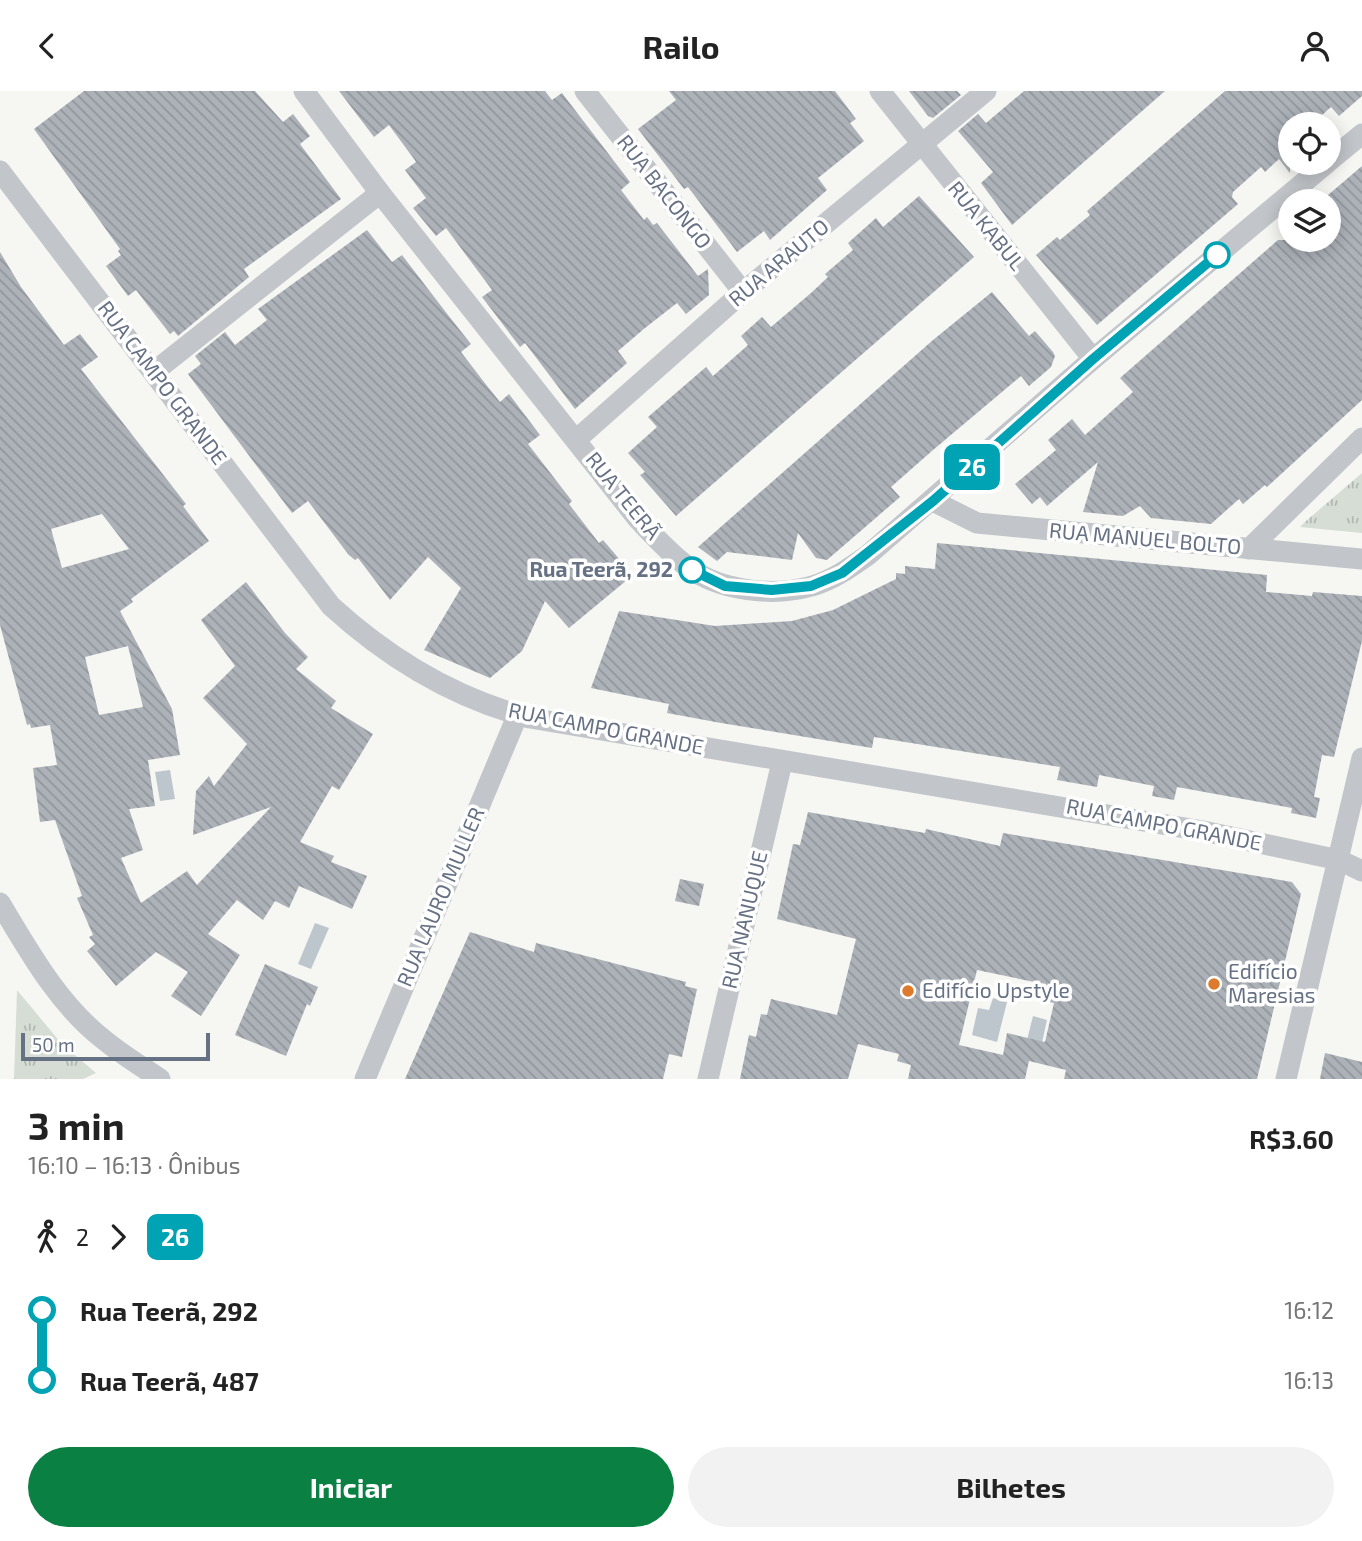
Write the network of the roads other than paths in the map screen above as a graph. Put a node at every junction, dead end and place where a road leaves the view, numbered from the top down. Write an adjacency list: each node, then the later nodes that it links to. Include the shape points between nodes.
1 (304, 91): 10 (street, RUA TEERÃ)
2 (585, 91): 11 (street, RUA BACONGO)
3 (880, 91): 6 (street, RUA KABUL)
4 (986, 91): 6 (street, RUA ARAUTO)
5 (1362, 134): 7 (street, RUA TEERÃ)
6 (921, 145): 11 (street, RUA ARAUTO); 12 (street, RUA KABUL)
7 (1341, 151)
8 (0, 171): 13 (street, RUA CAMPO GRANDE)
9 (1312, 175): 12 (street, RUA TEERÃ)
10 (380, 193): 13 (street); 15 (street, RUA TEERÃ)
11 (743, 292): 15 (street, RUA ARAUTO)
12 (1093, 359): 16 (street, RUA TEERÃ)
13 (155, 371): 19 (street, RUA CAMPO GRANDE, via 331,606 408,666 455,692)
14 (1362, 437): 17 (street)
15 (577, 439): 16 (street, RUA TEERÃ, via 665,548 689,568 725,586 772,590 811,586 860,561)
16 (933, 501): 17 (street, RUA MANUEL BOLTO, via 977,523)
17 (1249, 549): 18 (street, RUA MANUEL BOLTO)
18 (1362, 559)
19 (518, 714): 21 (street, RUA CAMPO GRANDE); 26 (street, RUA LAURO MULLER)
20 (1362, 758): 22 (street)
21 (782, 762): 22 (street, RUA CAMPO GRANDE, via 1094,811); 27 (street, RUA NANUQUE)
22 (1339, 860): 23 (street, RUA CAMPO GRANDE); 28 (street)
23 (1362, 871)
24 (0, 903): 25 (street, via 66,1003 102,1039)
25 (160, 1079)
26 (365, 1079)
27 (708, 1079)
28 (1286, 1079)

